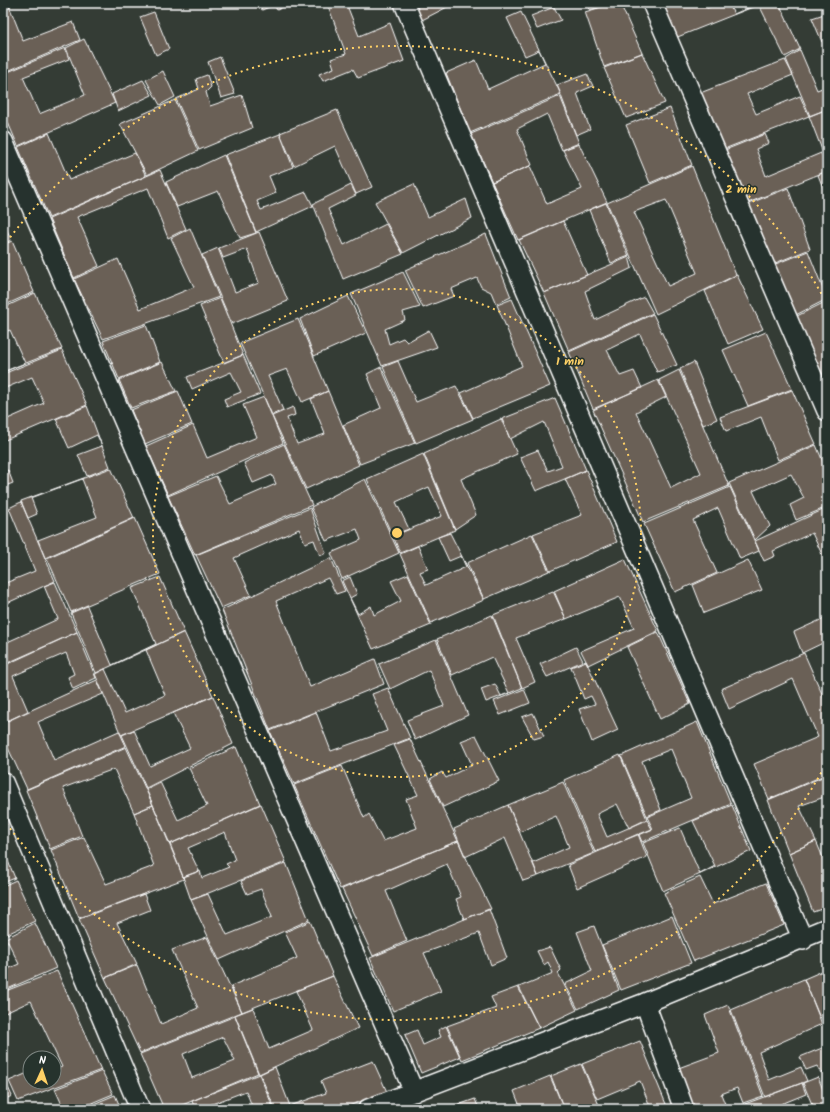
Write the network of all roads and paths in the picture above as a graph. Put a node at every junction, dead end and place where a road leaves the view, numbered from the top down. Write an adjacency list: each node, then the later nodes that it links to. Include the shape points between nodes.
1 (404, 3): 7 (street)
2 (652, 3): 4 (street)
3 (3, 141): 9 (street)
4 (827, 411)
5 (3, 782): 10 (street)
6 (827, 928): 7 (street)
7 (803, 940): 8 (street)
8 (645, 1003): 9 (street); 12 (street)
9 (414, 1092): 11 (street)
10 (140, 1109)
11 (368, 1109)
12 (684, 1109)

